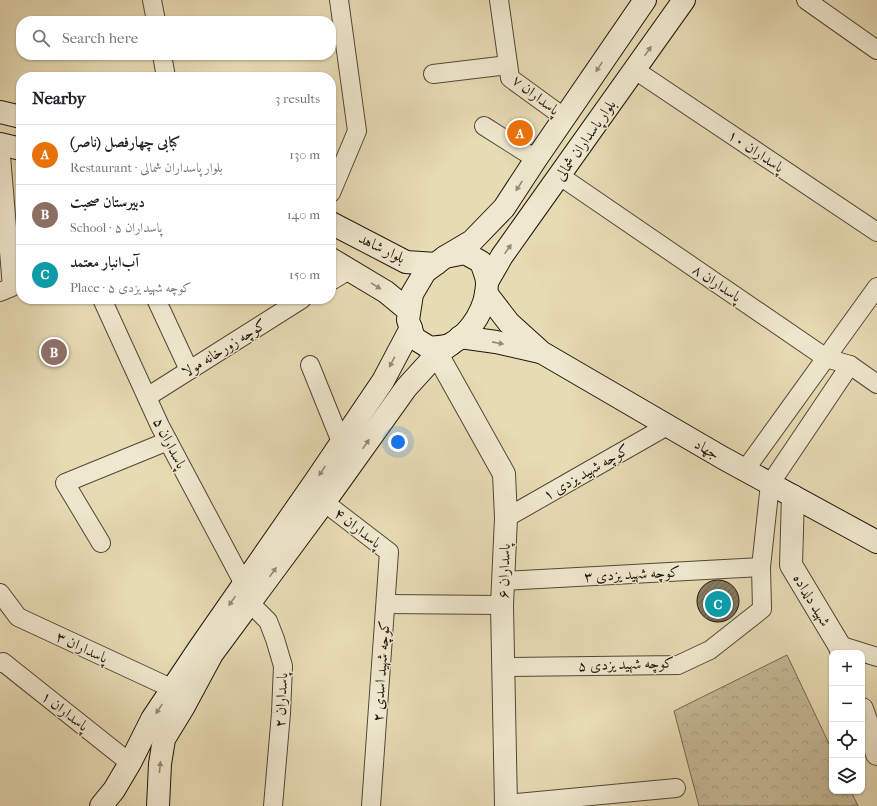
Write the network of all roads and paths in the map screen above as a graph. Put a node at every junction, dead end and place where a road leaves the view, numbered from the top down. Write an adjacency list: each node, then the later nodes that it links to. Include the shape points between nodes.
1 (152, 0): 7 (street)
2 (339, 0): 22 (street, via 357,131)
3 (684, 0): 11 (main road, بلوار پاسداران شمالی, one-way to 3)
4 (806, 0): 8 (street)
5 (503, 1): 10 (street, پاسداران ۷)
6 (640, 3): 16 (main road, بلوار پاسداران شمالی, one-way to 16)
7 (155, 16)
8 (877, 50)
9 (163, 60): 12 (street)
10 (508, 65): 13 (street); 16 (street, پاسداران ۷, via 510,78)
11 (635, 70): 21 (main road, بلوار پاسداران شمالی); 24 (street, پاسداران ۱۰)
12 (165, 72)
13 (433, 74)
14 (0, 112): 15 (main road)
15 (16, 116)
16 (565, 118): 20 (main road, بلوار پاسداران شمالی)
17 (484, 126): 20 (street)
18 (0, 144): 19 (main road); 29 (street, via 12,287)
19 (16, 148)
20 (536, 159): 25 (main road, بلوار پاسداران شمالی, one-way to 25, via 504,208 472,241)
21 (560, 176): 27 (main road, بلوار پاسداران شمالی, one-way to 21, via 502,256); 36 (street, پاسداران ۸)
22 (336, 181)
23 (336, 226): 25 (main road, بلوار شاهد, via 406,262)
24 (877, 232)
25 (441, 261): 27 (main road, via 465,253 481,262); 33 (main road, via 425,272 412,294)
26 (337, 270): 33 (main road, one-way to 33, via 386,292)
27 (487, 287): 34 (main road, via 483,306 470,329); 35 (main road, جهاد, via 509,323)
28 (877, 287): 36 (street)
29 (0, 292)
30 (104, 304): 41 (street, پاسداران ۵)
31 (158, 304): 39 (street)
32 (294, 304): 39 (street, کوچه زورخانه مولا)
33 (410, 319): 34 (main road, via 414,338 430,348); 44 (main road, one-way to 44, via 382,381)
34 (449, 345): 35 (main road, جهاد, one-way to 35, via 496,342); 48 (main road, one-way to 34, via 406,388); 49 (main road, پاسداران ۶, via 504,474)
35 (541, 352): 42 (main road, جهاد)
36 (826, 358): 38 (street, پاسداران ۸); 45 (street)
37 (310, 365): 44 (street)
38 (850, 365): 40 (street, پاسداران ۸); 46 (street)
39 (190, 370): 41 (street, کوچه زورخانه مولا)
40 (877, 384)
41 (147, 397): 43 (street, پاسداران ۵)
42 (667, 426): 45 (main road, جهاد); 49 (street, کوچه شهید یزدی ۱)
43 (168, 441): 51 (street, via 65,483); 55 (street, پاسداران ۵)
44 (341, 442): 55 (main road, one-way to 55)
45 (745, 470): 46 (main road, جهاد)
46 (770, 484): 47 (main road, جهاد); 52 (street)
47 (793, 496): 50 (main road, جهاد); 58 (main road, شهید دلداده, via 791,565)
48 (324, 502): 55 (main road, one-way to 48); 56 (street, پاسداران ۴, via 389,552)
49 (506, 518): 53 (main road, پاسداران ۶)
50 (877, 542)
51 (100, 543)
52 (761, 567): 53 (street, کوچه شهید یزدی ۳); 61 (street, کوچه شهید یزدی ۵, via 762,609 710,650 678,665)
53 (503, 581): 57 (main road, پاسداران ۶)
54 (0, 593): 62 (street, پاسداران ۳, via 18,617)
55 (247, 594): 62 (main road, one-way to 62); 69 (main road, one-way to 55, via 164,739); 70 (street, پاسداران ۲, via 268,621 283,666)
56 (386, 604): 57 (street, کوچه شهید اسدی ۲); 71 (street, کوچه شهید اسدی ۲)
57 (502, 606): 61 (main road, پاسداران ۶)
58 (840, 649): 59 (street)
59 (877, 657)
60 (0, 663): 65 (street, پاسداران ۱, via 3,662)
61 (503, 666): 67 (main road, پاسداران ۶)
62 (173, 689): 65 (main road, one-way to 65, via 152,719)
63 (865, 716): 64 (main road)
64 (877, 754)
65 (130, 763): 68 (main road)
66 (676, 788): 67 (street)
67 (506, 805)
68 (101, 806)
69 (158, 806)
70 (273, 806)
71 (371, 806)

